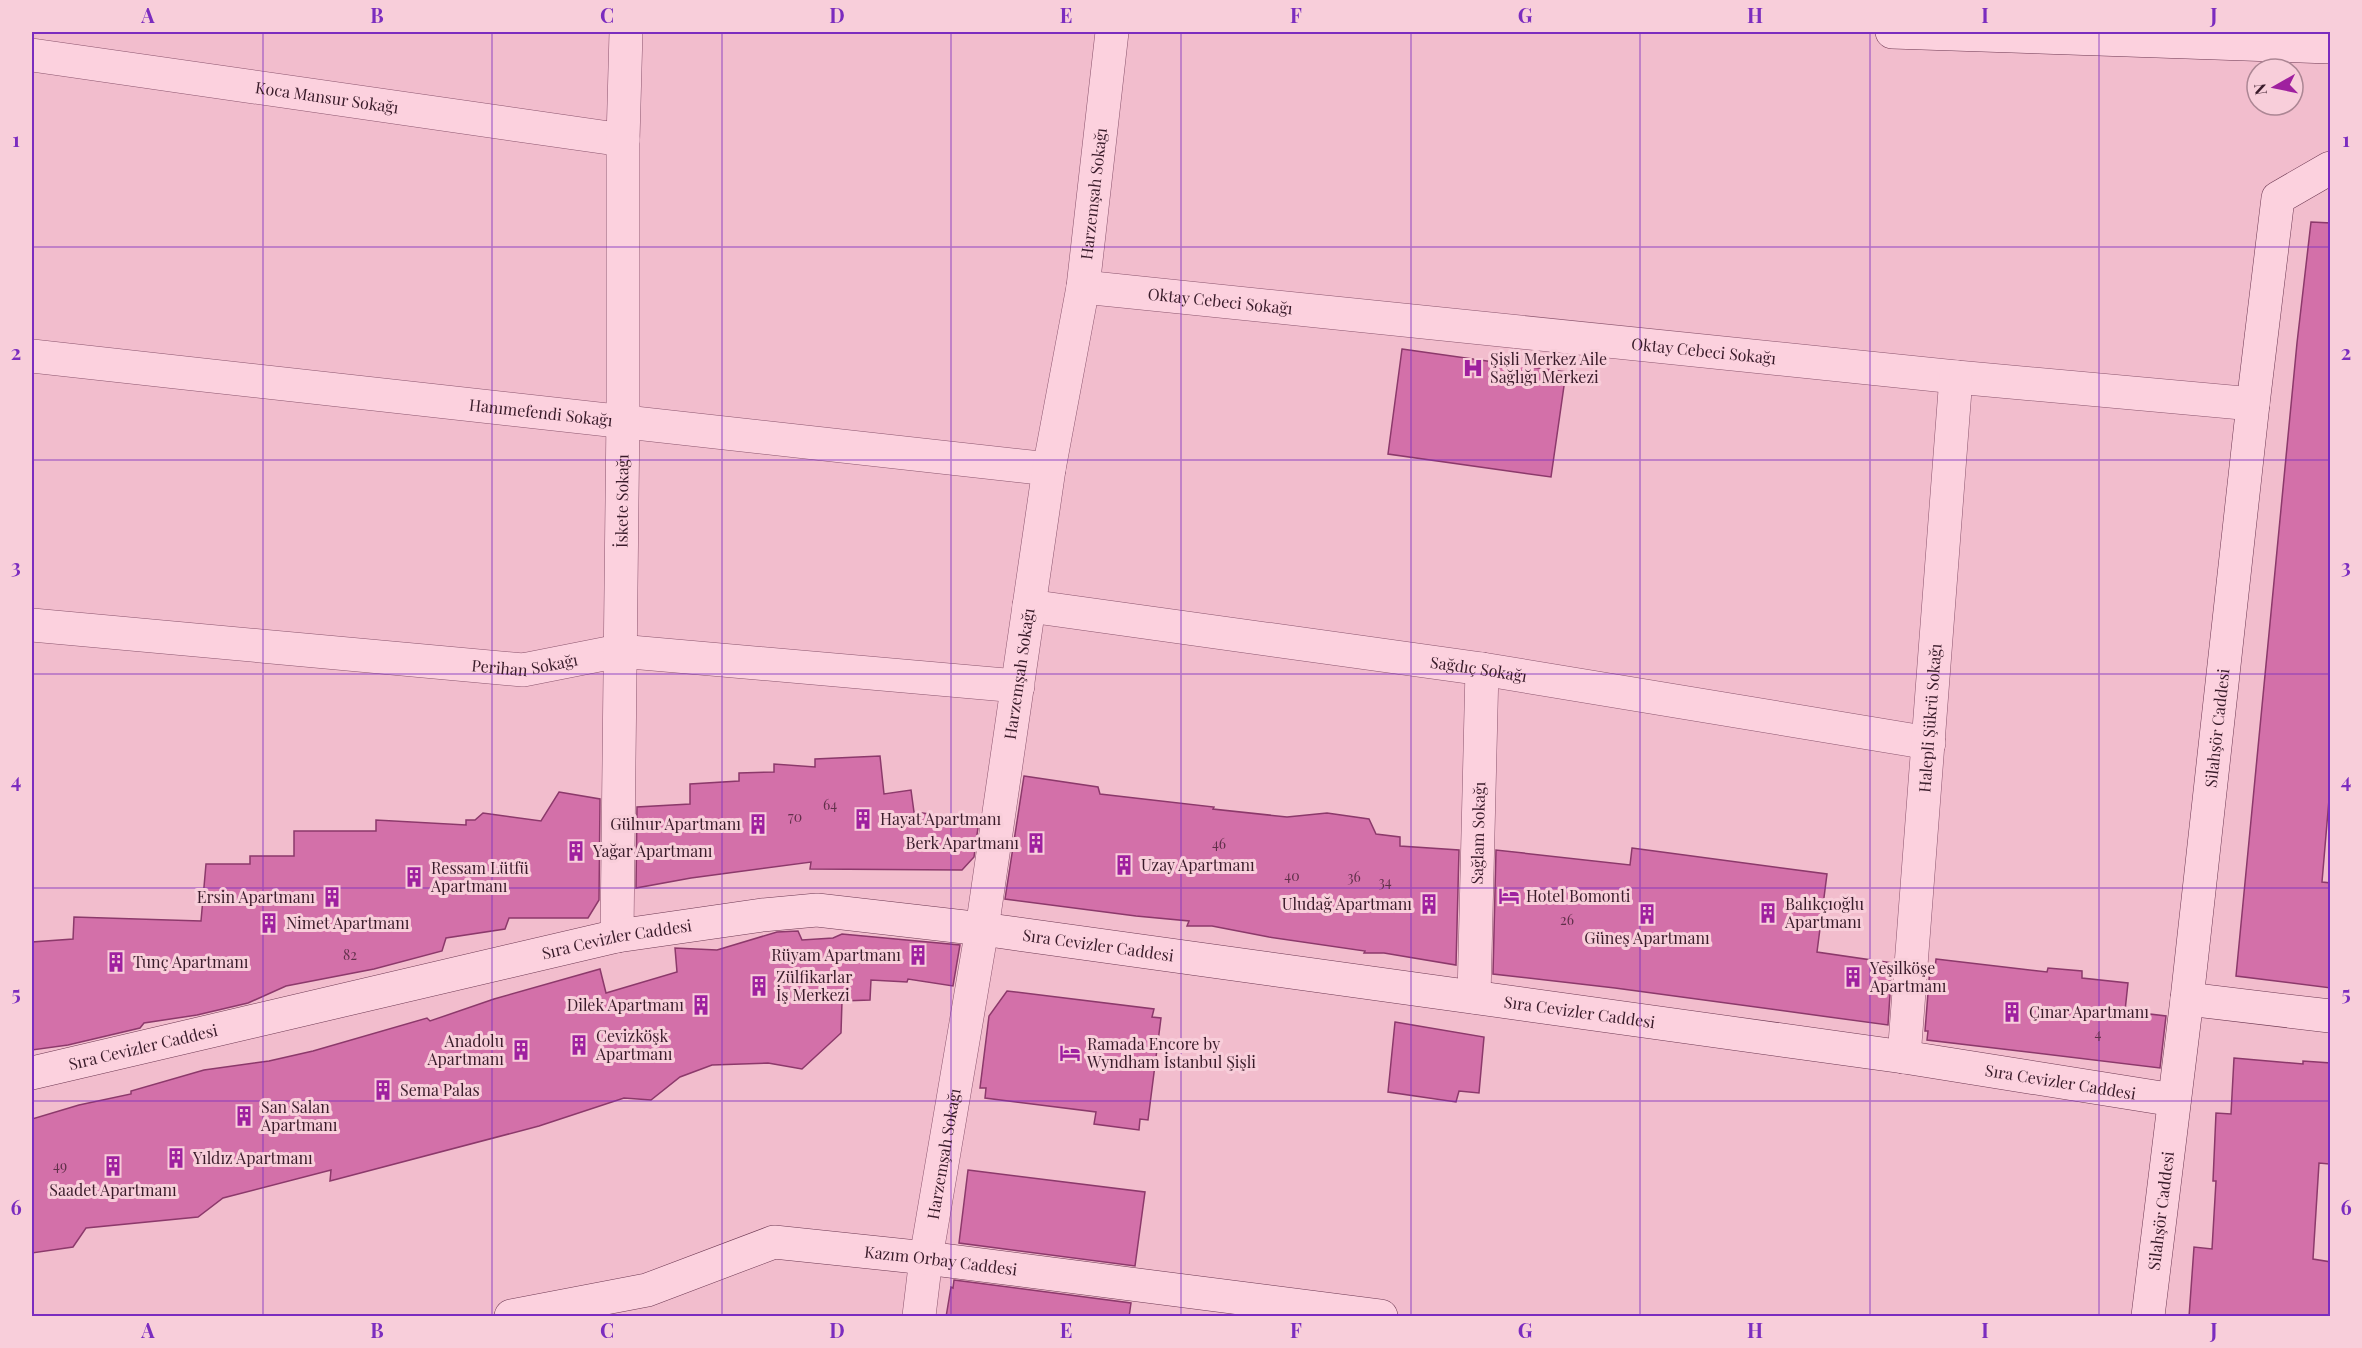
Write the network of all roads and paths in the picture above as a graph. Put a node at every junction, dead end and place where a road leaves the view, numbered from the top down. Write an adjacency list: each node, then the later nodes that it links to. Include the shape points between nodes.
1 (626, 32): 7 (street, İskete Sokağı)
2 (1112, 32): 9 (street, Harzemşah Sokağı)
3 (1892, 32): 4 (street)
4 (2106, 35): 5 (street)
5 (2331, 46)
6 (32, 55): 7 (street, Koca Mansur Sokağı)
7 (623, 140): 13 (street, İskete Sokağı)
8 (2331, 168): 12 (street, Silahşör Caddesi, via 2278,198)
9 (1083, 287): 11 (street, Oktay Cebeci Sokağı); 14 (street, Harzemşah Sokağı)
10 (32, 356): 13 (street, Hanımefendi Sokağı)
11 (1956, 377): 12 (street, Oktay Cebeci Sokağı); 20 (street, Halepli Şükrü Sokağı)
12 (2253, 404): 24 (street, Silahşör Caddesi)
13 (622, 422): 14 (street, Hanımefendi Sokağı); 17 (street, İskete Sokağı)
14 (1049, 470): 15 (street, Harzemşah Sokağı)
15 (1029, 606): 18 (street, Sağdıç Sokağı); 19 (street, Harzemşah Sokağı)
16 (32, 625): 17 (street, Perihan Sokağı, via 523,670)
17 (619, 651): 19 (street, Perihan Sokağı); 22 (street, İskete Sokağı)
18 (1482, 669): 20 (street, Sağdıç Sokağı); 23 (street, Sağlam Sokağı)
19 (1018, 686): 21 (street, Harzemşah Sokağı)
20 (1929, 742): 26 (street, Halepli Şükrü Sokağı)
21 (982, 929): 22 (street, Sıra Cevizler Caddesi, via 816,910); 23 (street, Sıra Cevizler Caddesi); 29 (street, Harzemşah Sokağı)
22 (617, 936): 27 (street, Sıra Cevizler Caddesi)
23 (1474, 998): 26 (street, Sıra Cevizler Caddesi)
24 (2187, 999): 25 (street); 28 (street, Silahşör Caddesi)
25 (2331, 1016)
26 (1904, 1057): 28 (street, Sıra Cevizler Caddesi)
27 (32, 1073)
28 (2174, 1100): 33 (street, Silahşör Caddesi)
29 (926, 1258): 30 (street, Kazım Orbay Caddesi, via 774,1242 647,1290); 31 (street, Harzemşah Sokağı); 32 (street, Kazım Orbay Caddesi)
30 (511, 1317)
31 (919, 1317)
32 (1381, 1317)
33 (2148, 1317)

